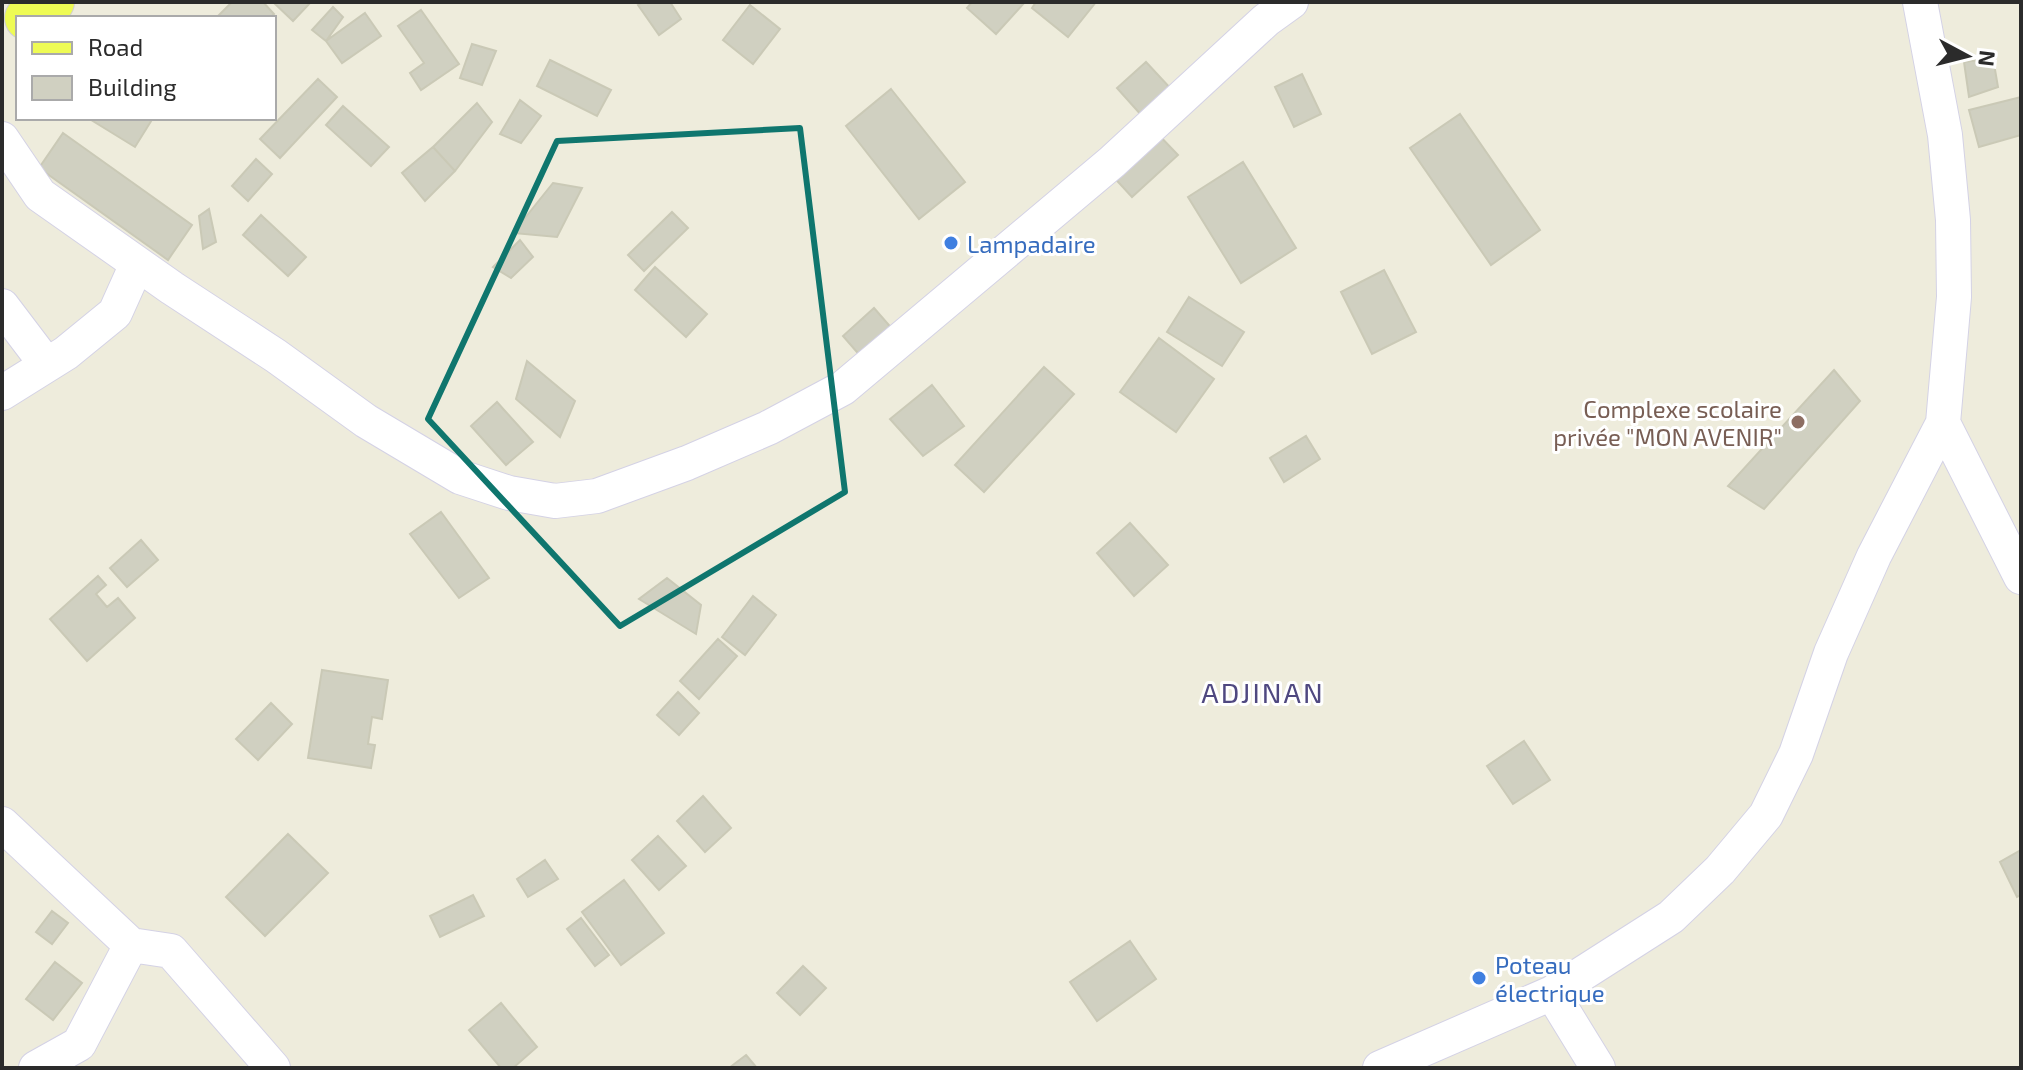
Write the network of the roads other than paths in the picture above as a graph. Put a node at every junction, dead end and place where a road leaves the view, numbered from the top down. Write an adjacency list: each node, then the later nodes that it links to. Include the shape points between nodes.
1 (52, 2): 4 (main road)
2 (1920, 2): 10 (street, via 1945,135 1953,220 1954,297)
3 (1267, 8): 6 (street, via 1112,162 843,388 768,428 597,496 555,501 460,477 366,421)
4 (30, 16)
5 (2, 139): 6 (street, via 40,195)
6 (137, 264): 8 (street, via 115,313)
7 (2, 306): 8 (street)
8 (46, 364): 9 (street)
9 (2, 393)
10 (1943, 423): 11 (street); 14 (street, via 1874,556 1831,653 1796,754 1766,815 1671,917)
11 (2021, 577)
12 (2, 824): 13 (street)
13 (131, 945): 15 (street, via 79,1044); 16 (street, via 171,951)
14 (1552, 993): 17 (street); 18 (street)
15 (36, 1068)
16 (273, 1068)
17 (1380, 1068)
18 (1598, 1068)

